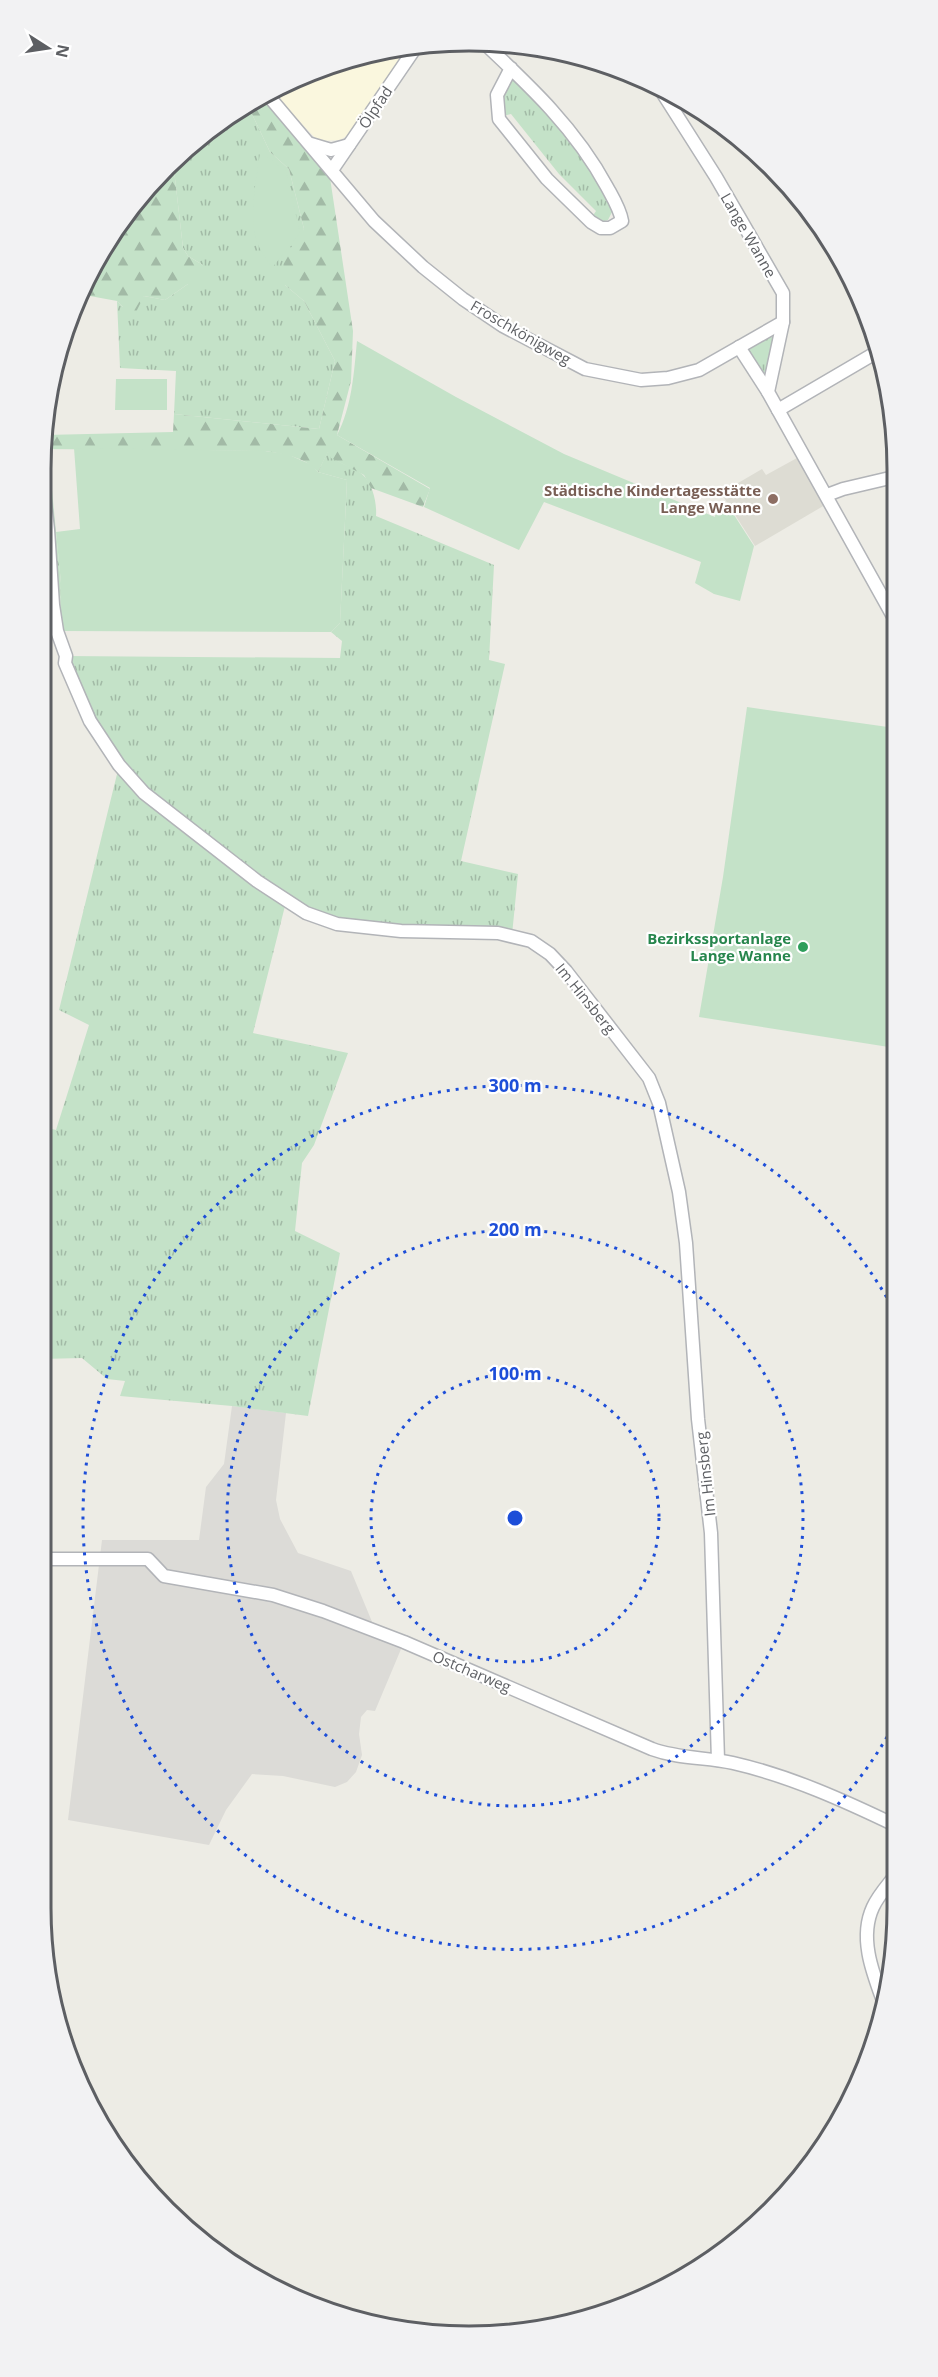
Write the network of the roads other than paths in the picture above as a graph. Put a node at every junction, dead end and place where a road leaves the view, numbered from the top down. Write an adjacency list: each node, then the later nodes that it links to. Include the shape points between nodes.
1 (494, 52): 3 (street)
2 (409, 56): 7 (street, Ölpfad)
3 (511, 68): 3 (street, via 497,95 500,119 547,179 591,222 610,228 621,221 605,184 572,132)
4 (272, 100): 6 (street, Froschkönigweg)
5 (668, 102): 9 (street, Lange Wanne, via 783,293)
6 (310, 143): 7 (street, via 331,150); 8 (street, Froschkönigweg)
7 (350, 145): 8 (street, Ölpfad)
8 (332, 170): 10 (street, Froschkönigweg, via 374,221 456,293 503,326 585,369 641,380 668,378 699,370)
9 (783, 322): 10 (street, Froschkönigweg); 12 (street, Lange Wanne)
10 (739, 347): 12 (street)
11 (871, 356): 13 (street)
12 (768, 392): 13 (street)
13 (778, 410): 15 (street)
14 (887, 479): 15 (street)
15 (827, 495): 17 (street)
16 (51, 575): 19 (street, Im Hinsberg, via 65,663 90,721 119,765 144,793 257,881 318,918 372,929 498,933 531,941 566,971 649,1078 659,1103 679,1192 686,1243 698,1419 711,1533)
17 (887, 605)
18 (51, 1559): 19 (street, Ostcharweg, via 148,1559 164,1576 273,1595 404,1642 652,1749)
19 (717, 1760): 20 (street, Ostcharweg, via 803,1785)
20 (887, 1822)
21 (887, 1886): 22 (street, via 872,1910 866,1936)
22 (879, 1989)

